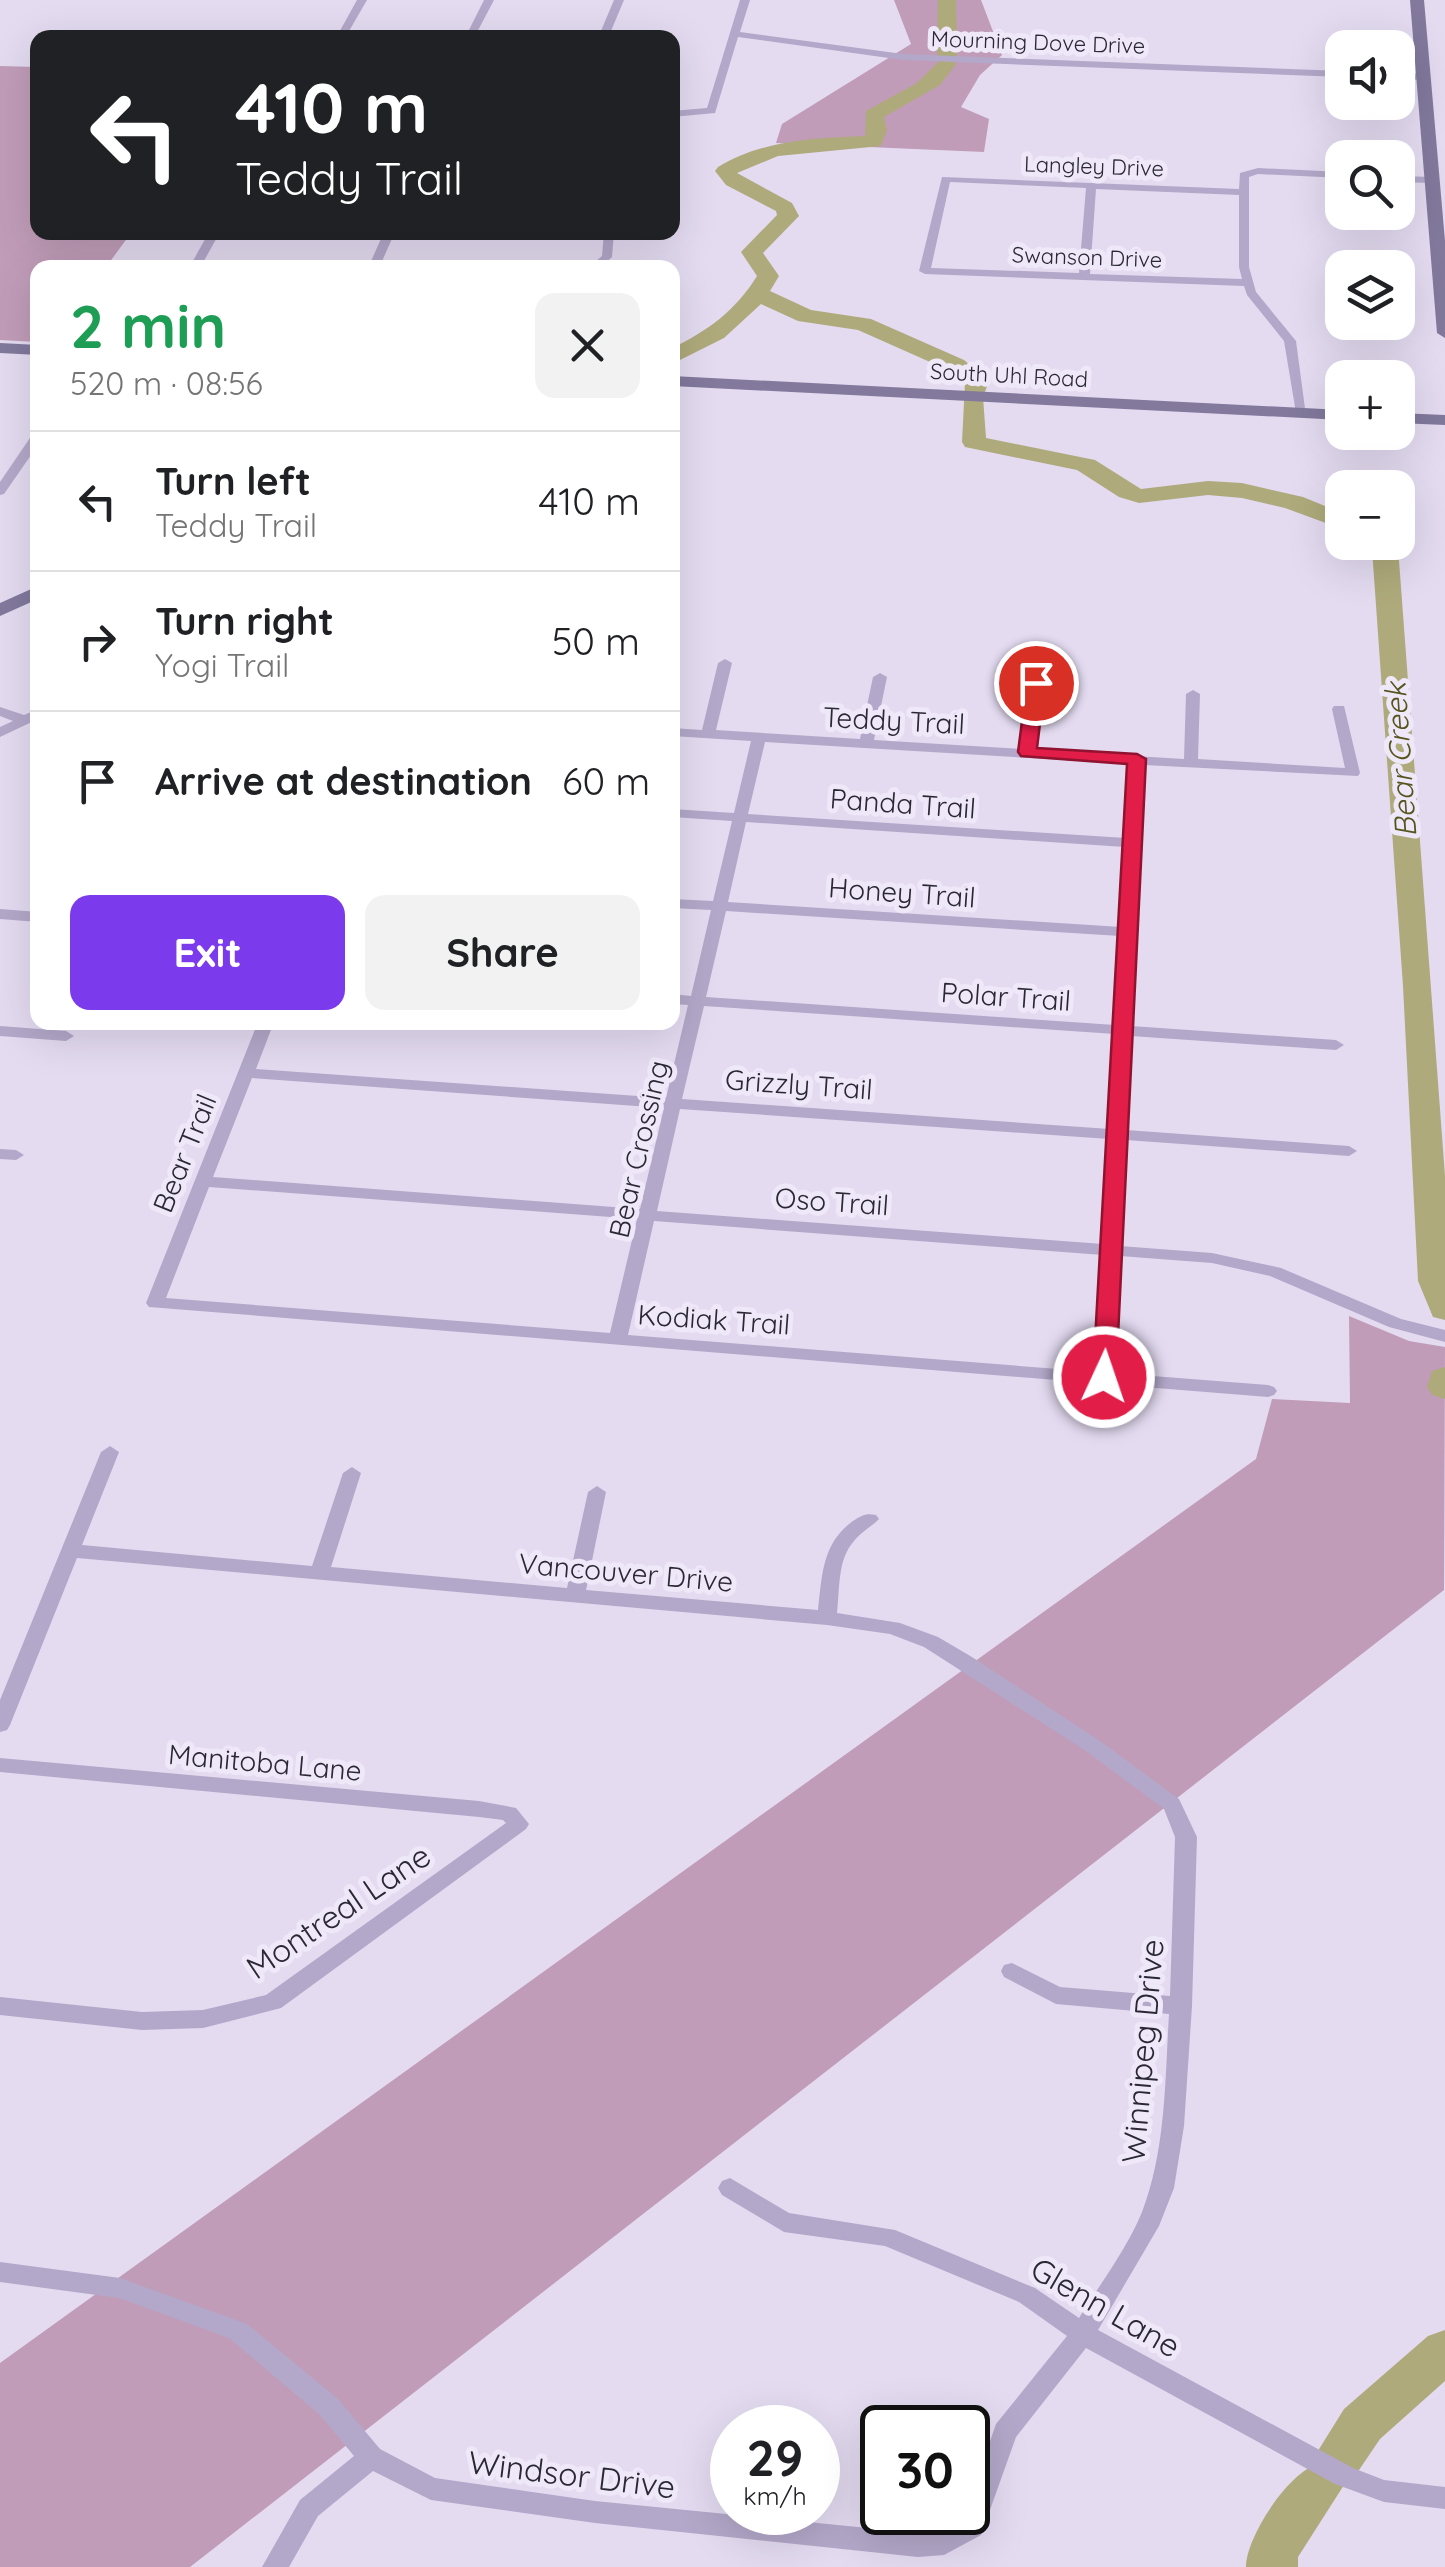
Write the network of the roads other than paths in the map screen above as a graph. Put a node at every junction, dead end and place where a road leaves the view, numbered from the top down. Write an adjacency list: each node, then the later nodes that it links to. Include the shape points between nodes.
1 (362, 0): 6 (street)
2 (489, 0): 7 (street)
3 (619, 0): 8 (street)
4 (745, 0): 9 (street)
5 (1416, 0): 12 (main road)
6 (345, 30)
7 (472, 30)
8 (606, 30)
9 (734, 34): 10 (street, Mourning Dove Drive, via 903,57); 13 (street, via 711,111)
10 (1325, 73)
11 (1415, 77): 12 (street)
12 (1424, 77): 16 (main road)
13 (680, 113)
14 (1325, 174): 18 (street, via 1258,171 1244,175)
15 (1415, 180): 16 (street)
16 (1432, 180): 22 (main road)
17 (1091, 186): 18 (street, Langley Drive); 19 (street, Langley Drive, via 946,180); 20 (street)
18 (1241, 192): 21 (street)
19 (925, 271): 20 (street, Swanson Drive)
20 (1084, 277): 21 (street, Swanson Drive)
21 (1248, 283): 27 (street, via 1290,340)
22 (1443, 288): 23 (main road)
23 (1445, 332)
24 (0, 348): 25 (main road)
25 (30, 350)
26 (680, 381): 27 (main road, South Uhl Road)
27 (1302, 413): 28 (main road, South Uhl Road)
28 (1325, 414)
29 (1415, 419): 30 (main road)
30 (1445, 420)
31 (30, 447): 32 (street)
32 (0, 492)
33 (30, 595): 34 (main road)
34 (0, 610)
35 (725, 663): 45 (street)
36 (880, 678): 47 (street)
37 (1036, 683): 48 (street)
38 (1194, 694): 50 (street)
39 (1338, 709): 50 (street, Teddy Trail, via 1352,773)
40 (0, 710): 41 (street)
41 (30, 717)
42 (30, 718): 44 (street)
43 (680, 732): 45 (street, Teddy Trail)
44 (0, 733)
45 (708, 734): 46 (street, Teddy Trail)
46 (759, 737): 47 (street, Teddy Trail); 52 (street, Bear Crossing)
47 (866, 743): 48 (street, Teddy Trail)
48 (1027, 752): 49 (street, Teddy Trail)
49 (1137, 759): 50 (street, Teddy Trail); 53 (street)
50 (1191, 762)
51 (680, 814): 52 (street, Panda Trail)
52 (741, 818): 53 (street, Panda Trail); 55 (street, Bear Crossing)
53 (1130, 843): 58 (street)
54 (680, 903): 55 (street, Honey Trail)
55 (720, 906): 58 (street, Honey Trail); 60 (street, Bear Crossing)
56 (0, 914): 57 (street)
57 (30, 916)
58 (1128, 932): 62 (street)
59 (680, 999): 60 (street, Polar Trail)
60 (699, 1000): 62 (street, Polar Trail); 67 (street, Bear Crossing)
61 (263, 1030): 66 (street, Bear Trail)
62 (1122, 1030): 65 (street, Polar Trail); 68 (street)
63 (0, 1031): 64 (street)
64 (66, 1036)
65 (1336, 1045)
66 (246, 1073): 67 (street, Grizzly Trail); 70 (street, Bear Trail)
67 (674, 1103): 68 (street, Grizzly Trail); 71 (street, Bear Crossing)
68 (1118, 1134): 69 (street, Grizzly Trail); 72 (street)
69 (1349, 1151)
70 (202, 1181): 71 (street, Oso Trail); 73 (street, Bear Trail)
71 (648, 1215): 72 (street, Oso Trail); 75 (street, Bear Crossing)
72 (1112, 1250): 74 (street, Oso Trail, via 1212,1258 1275,1272 1395,1323); 76 (street)
73 (155, 1303): 75 (street, Kodiak Trail)
74 (1445, 1336)
75 (618, 1339): 76 (street, Kodiak Trail)
76 (1104, 1377): 77 (street, Kodiak Trail)
77 (1268, 1391)
78 (110, 1452): 82 (street)
79 (352, 1473): 83 (street)
80 (597, 1492): 84 (street)
81 (868, 1519): 85 (street, via 845,1532 837,1546)
82 (72, 1551): 83 (street, Vancouver Drive); 86 (street)
83 (320, 1572): 84 (street, Vancouver Drive)
84 (575, 1594): 85 (street, Vancouver Drive)
85 (827, 1618): 88 (street, Vancouver Drive, via 893,1628 930,1642)
86 (0, 1726)
87 (0, 1766): 89 (street, Manitoba Lane, via 479,1808 510,1812)
88 (1132, 1775): 92 (street, Winnipeg Drive, via 1172,1804 1186,1837)
89 (519, 1824): 91 (street, Montreal Lane, via 273,2002 204,2019 142,2021)
90 (1012, 1971): 92 (street, via 1056,1996)
91 (0, 2006)
92 (1181, 2006): 95 (street, Winnipeg Drive, via 1162,2188)
93 (730, 2188): 95 (street, Glenn Lane, via 784,2222 887,2237 934,2254 1027,2295)
94 (0, 2272): 96 (street, Windsor Drive, via 120,2288 238,2331 329,2407)
95 (1083, 2334): 96 (street, Windsor Drive, via 1005,2432 972,2526 944,2543 671,2520 431,2489); 97 (street, Glenn Lane, via 1344,2476 1384,2491)
96 (371, 2457): 98 (street, via 309,2508)
97 (1445, 2498)
98 (275, 2567)

